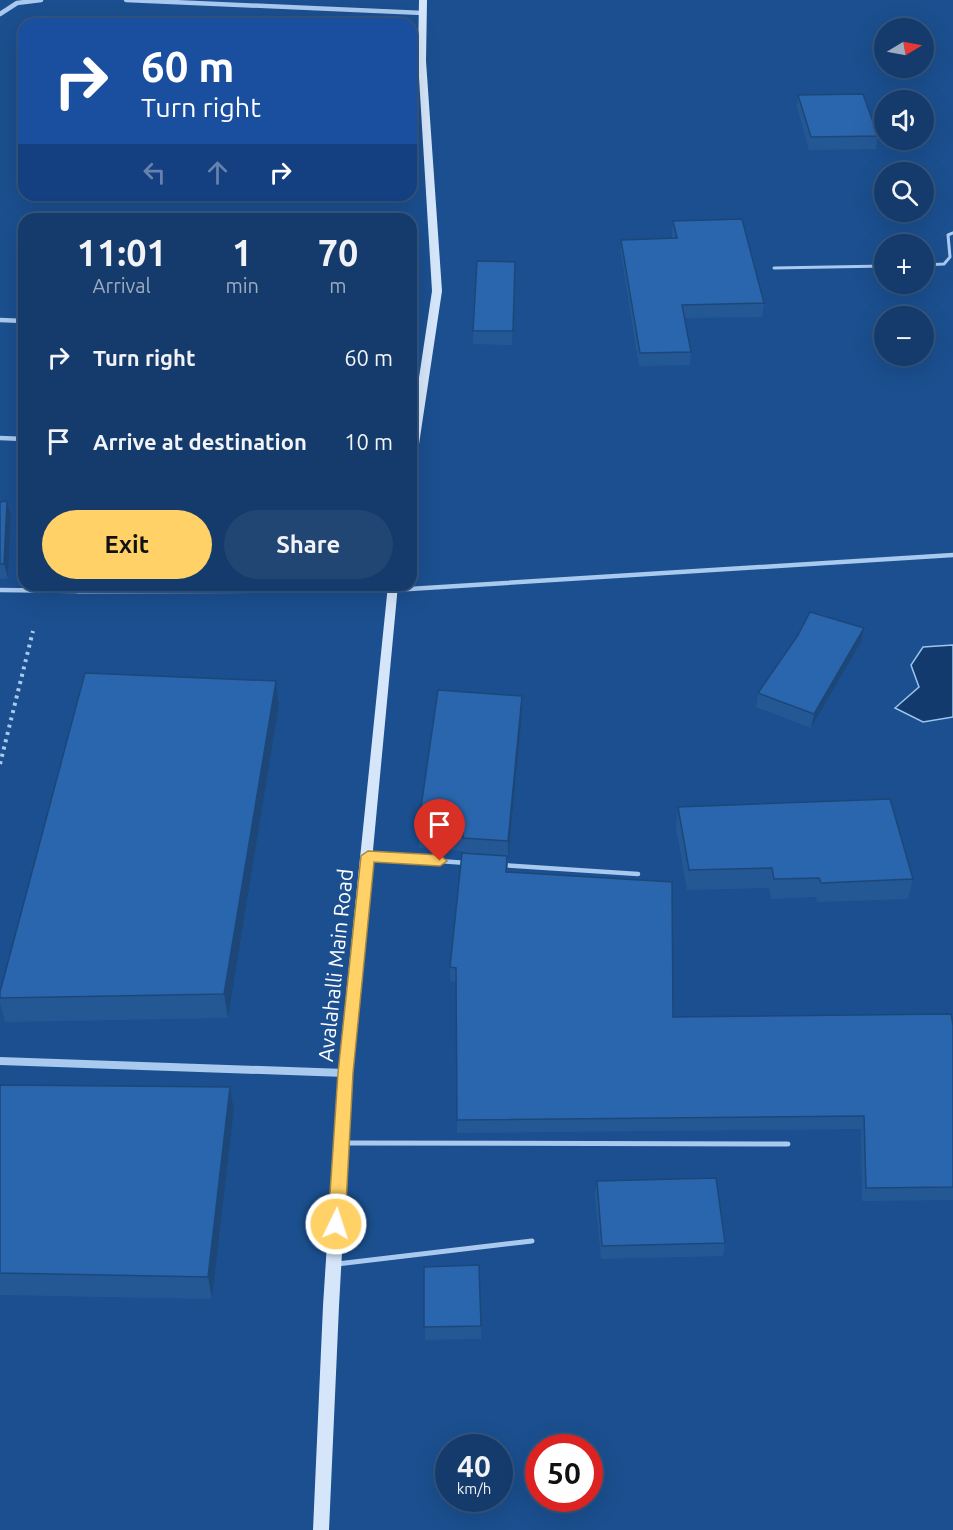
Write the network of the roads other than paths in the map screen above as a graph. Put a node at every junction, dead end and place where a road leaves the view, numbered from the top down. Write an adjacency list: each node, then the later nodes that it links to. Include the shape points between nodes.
1 (41, 0): 5 (street, via 17,3)
2 (126, 0): 4 (street)
3 (423, 0): 4 (main road)
4 (423, 13): 7 (main road)
5 (0, 14)
6 (417, 61): 7 (street)
7 (422, 61): 14 (main road, via 436,291)
8 (953, 233): 9 (lane, via 948,235 950,257 945,264)
9 (934, 265)
10 (874, 266): 11 (lane)
11 (774, 268)
12 (0, 320): 13 (street)
13 (18, 321)
14 (417, 422)
15 (0, 438): 16 (lane)
16 (18, 439)
17 (953, 555): 18 (lane)
18 (417, 586)
19 (0, 590): 20 (lane)
20 (18, 590)
21 (393, 591): 22 (main road, Avalahalli Main Road)
22 (368, 856): 23 (lane); 27 (main road, Avalahalli Main Road)
23 (476, 863)
24 (499, 865): 25 (lane)
25 (638, 874)
26 (0, 1061): 27 (street)
27 (345, 1073): 28 (main road, Avalahalli Main Road)
28 (342, 1143): 29 (lane); 31 (main road, Avalahalli Main Road)
29 (788, 1144)
30 (532, 1241): 31 (lane)
31 (334, 1264): 32 (main road, Avalahalli Main Road)
32 (321, 1530)

